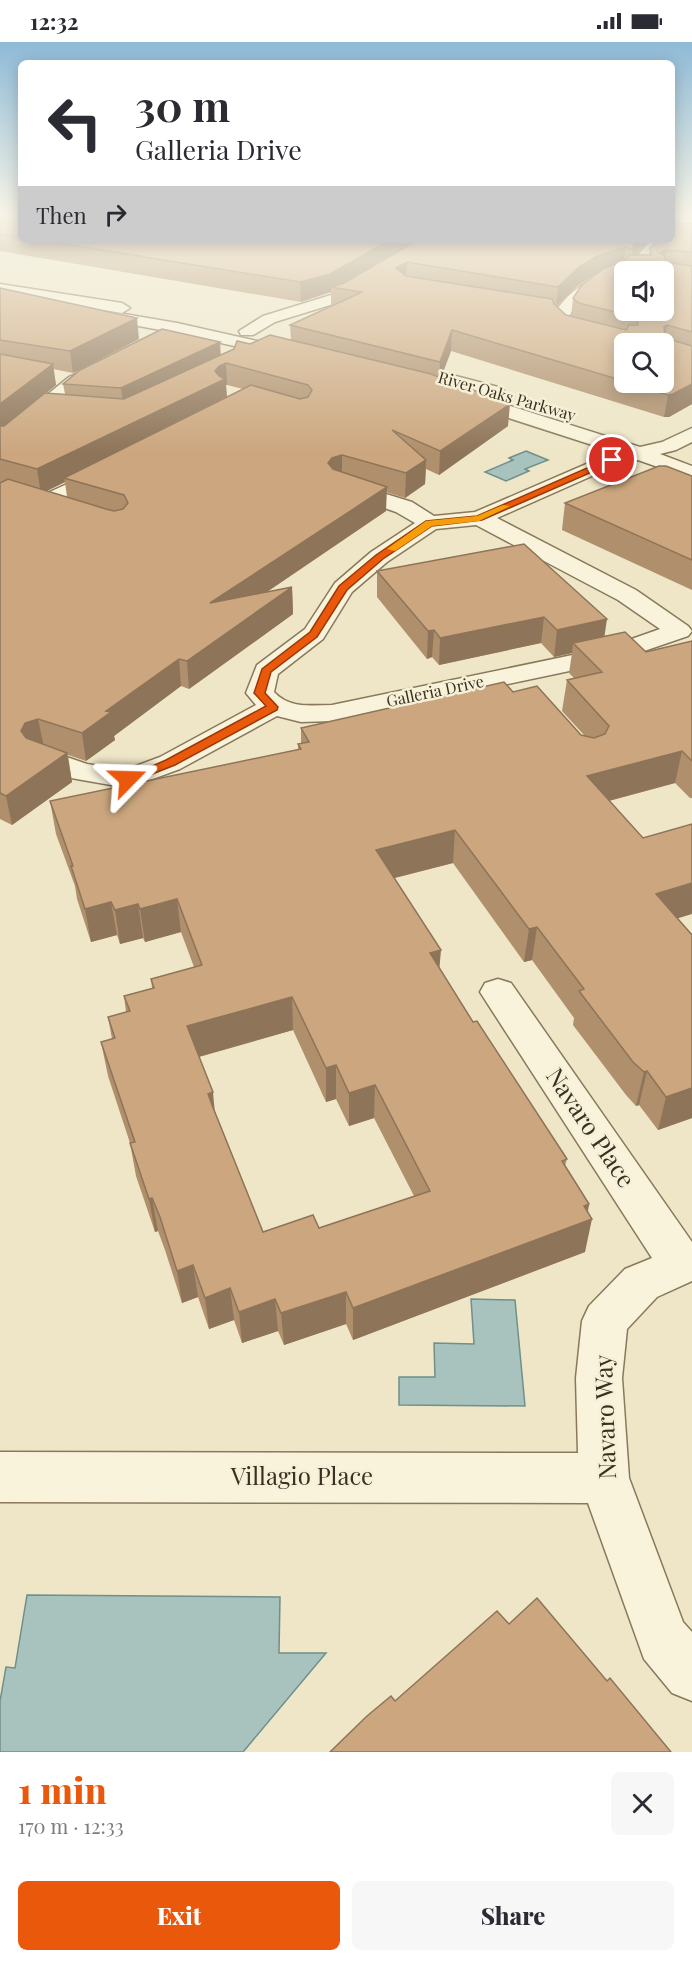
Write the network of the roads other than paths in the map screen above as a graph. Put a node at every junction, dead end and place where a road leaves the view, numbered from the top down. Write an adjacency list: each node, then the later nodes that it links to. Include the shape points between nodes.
1 (31, 295): 5 (street)
2 (342, 295): 6 (street, via 270,319)
3 (580, 295): 7 (street, via 555,313 559,320 570,329)
4 (0, 300): 5 (street)
5 (185, 324): 6 (street); 6 (street, via 300,349); 8 (street)
6 (247, 331)
7 (614, 341)
8 (149, 342)
9 (117, 358): 11 (street)
10 (54, 377): 11 (street)
11 (75, 381): 13 (street)
12 (67, 409): 13 (street)
13 (36, 413): 14 (street); 16 (street)
14 (0, 417)
15 (692, 434): 17 (street)
16 (0, 443)
17 (669, 446): 18 (street); 18 (street, River Oaks Parkway, via 505,394 377,368); 19 (street, River Oaks Parkway)
18 (641, 454): 21 (street, River Oaks Parkway); 26 (street, via 612,460)
19 (692, 455)
20 (126, 462): 24 (street)
21 (692, 473)
22 (341, 487): 27 (street, via 404,507)
23 (0, 490): 24 (street)
24 (43, 504): 25 (street)
25 (75, 514)
26 (479, 518): 27 (street); 28 (street, Galleria Drive)
27 (430, 523): 31 (street, via 379,557 343,588 314,634 266,671 260,693)
28 (686, 628): 29 (street, Galleria Drive, via 612,654)
29 (513, 675): 30 (street); 31 (street, Galleria Drive, via 332,713 301,714)
30 (535, 700)
31 (273, 707): 32 (street, via 170,763 128,779 81,772)
32 (43, 759)
33 (498, 992): 34 (street, Navaro Place)
34 (687, 1263): 36 (street, Navaro Way, via 641,1283 605,1321 599,1378)
35 (0, 1477): 36 (street, Villagio Place)
36 (604, 1478): 37 (street, Navaro Way, via 663,1640)
37 (692, 1673)

